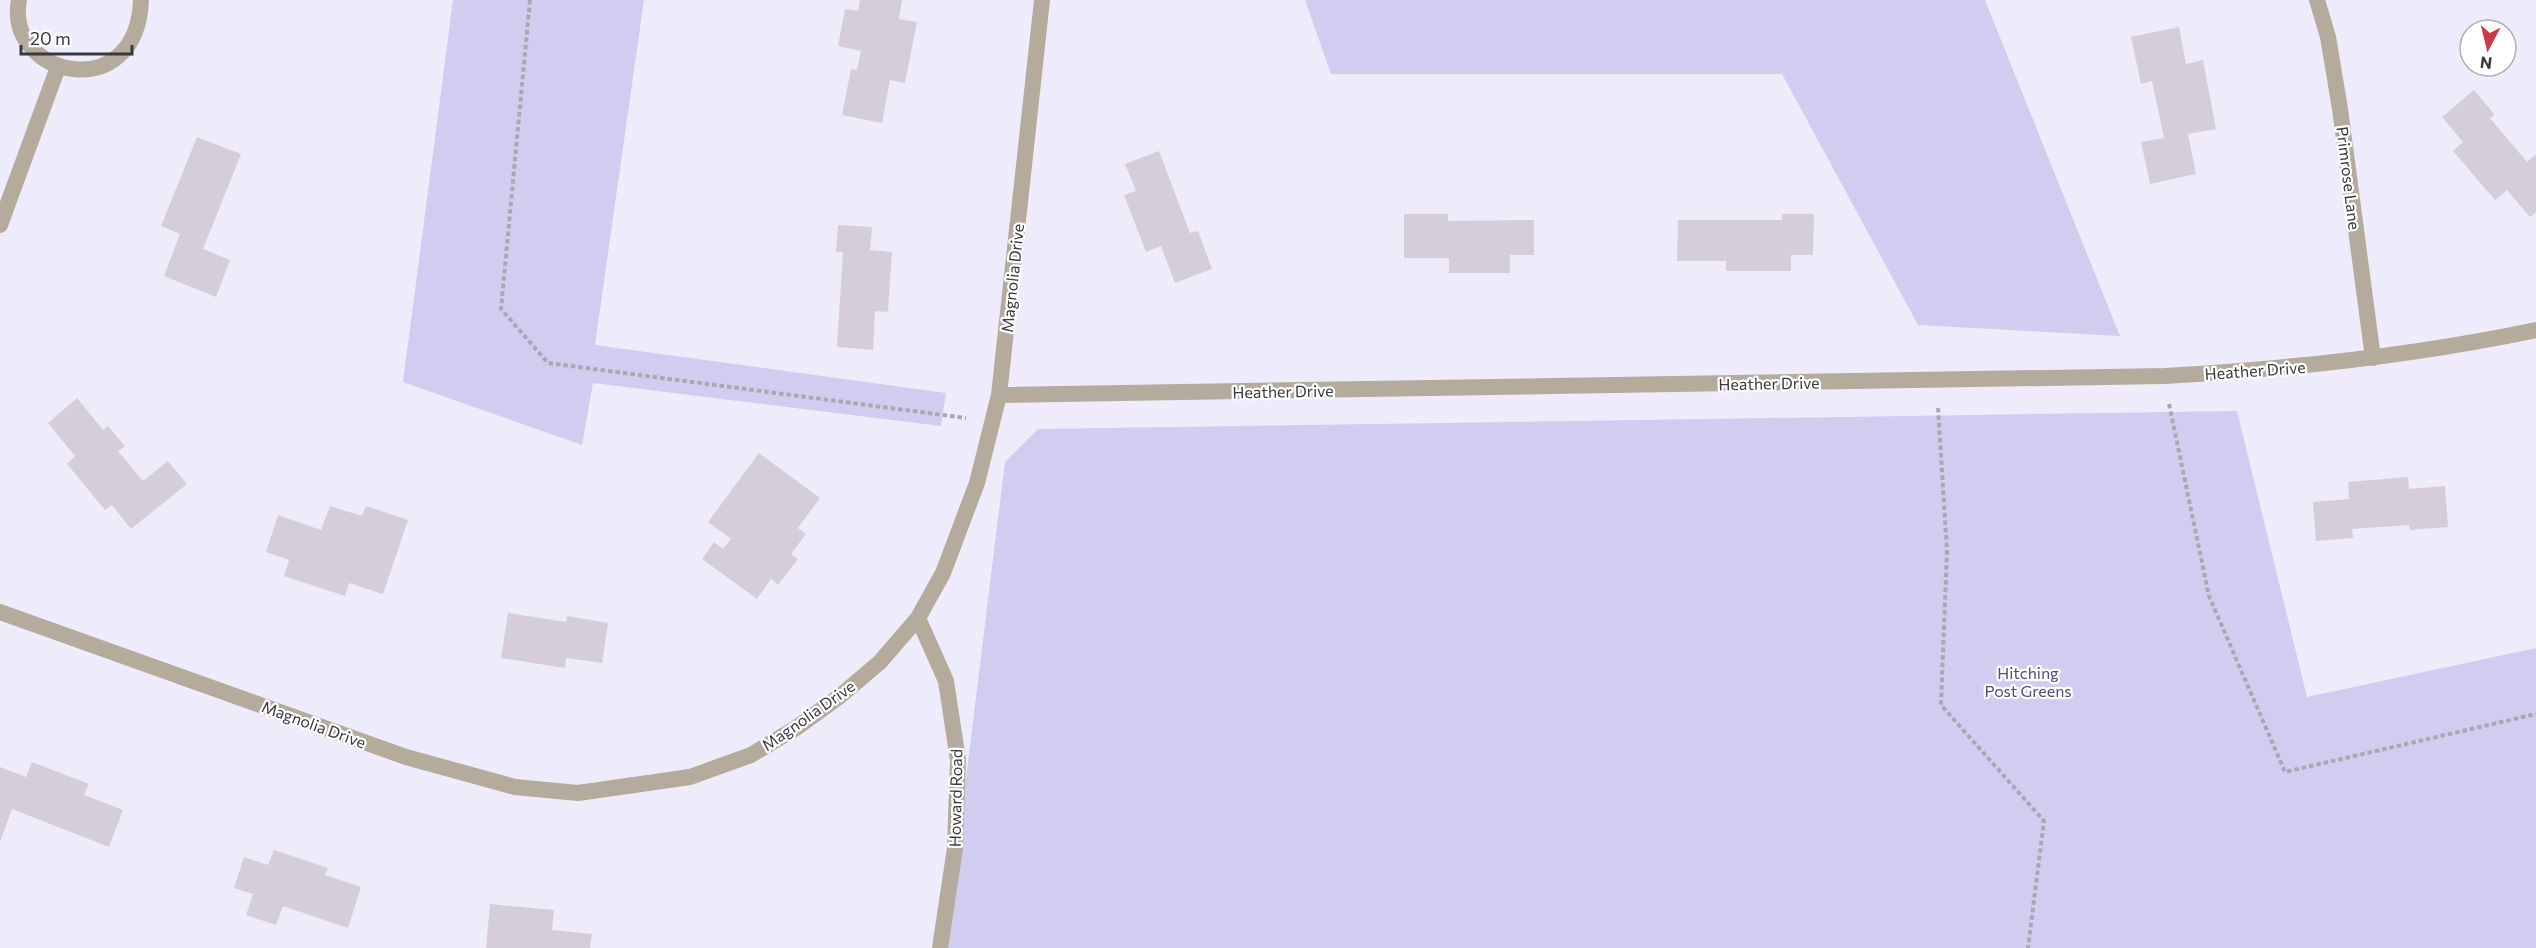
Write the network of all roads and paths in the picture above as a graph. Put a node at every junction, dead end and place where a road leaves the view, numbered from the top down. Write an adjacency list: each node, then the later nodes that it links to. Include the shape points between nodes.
1 (19, 0): 6 (street, via 20,25 28,42 41,57)
2 (141, 0): 6 (street, via 140,21 132,41 118,57 99,67 78,70)
3 (530, 0): 13 (path, via 501,309 548,363)
4 (1042, 0): 12 (street, Magnolia Drive)
5 (2318, 0): 9 (street, Primrose Lane, via 2340,109)
6 (58, 66): 7 (street)
7 (0, 225)
8 (2536, 330): 9 (street, Heather Drive)
9 (2373, 358): 10 (street, Heather Drive)
10 (2164, 376): 11 (street, Heather Drive); 16 (path, via 2209,596 2285,772)
11 (1936, 380): 12 (street, Heather Drive); 18 (path, via 1947,551 1941,705 2044,820)
12 (999, 395): 13 (street, Magnolia Drive)
13 (993, 422): 15 (street, Magnolia Drive, via 960,531)
14 (0, 612): 15 (street, Magnolia Drive, via 406,757 515,787 578,793 690,777 751,754 840,696 880,662)
15 (918, 618): 17 (street, Howard Road, via 946,681 958,760 955,848)
16 (2536, 714)
17 (940, 948)
18 (2028, 948)

